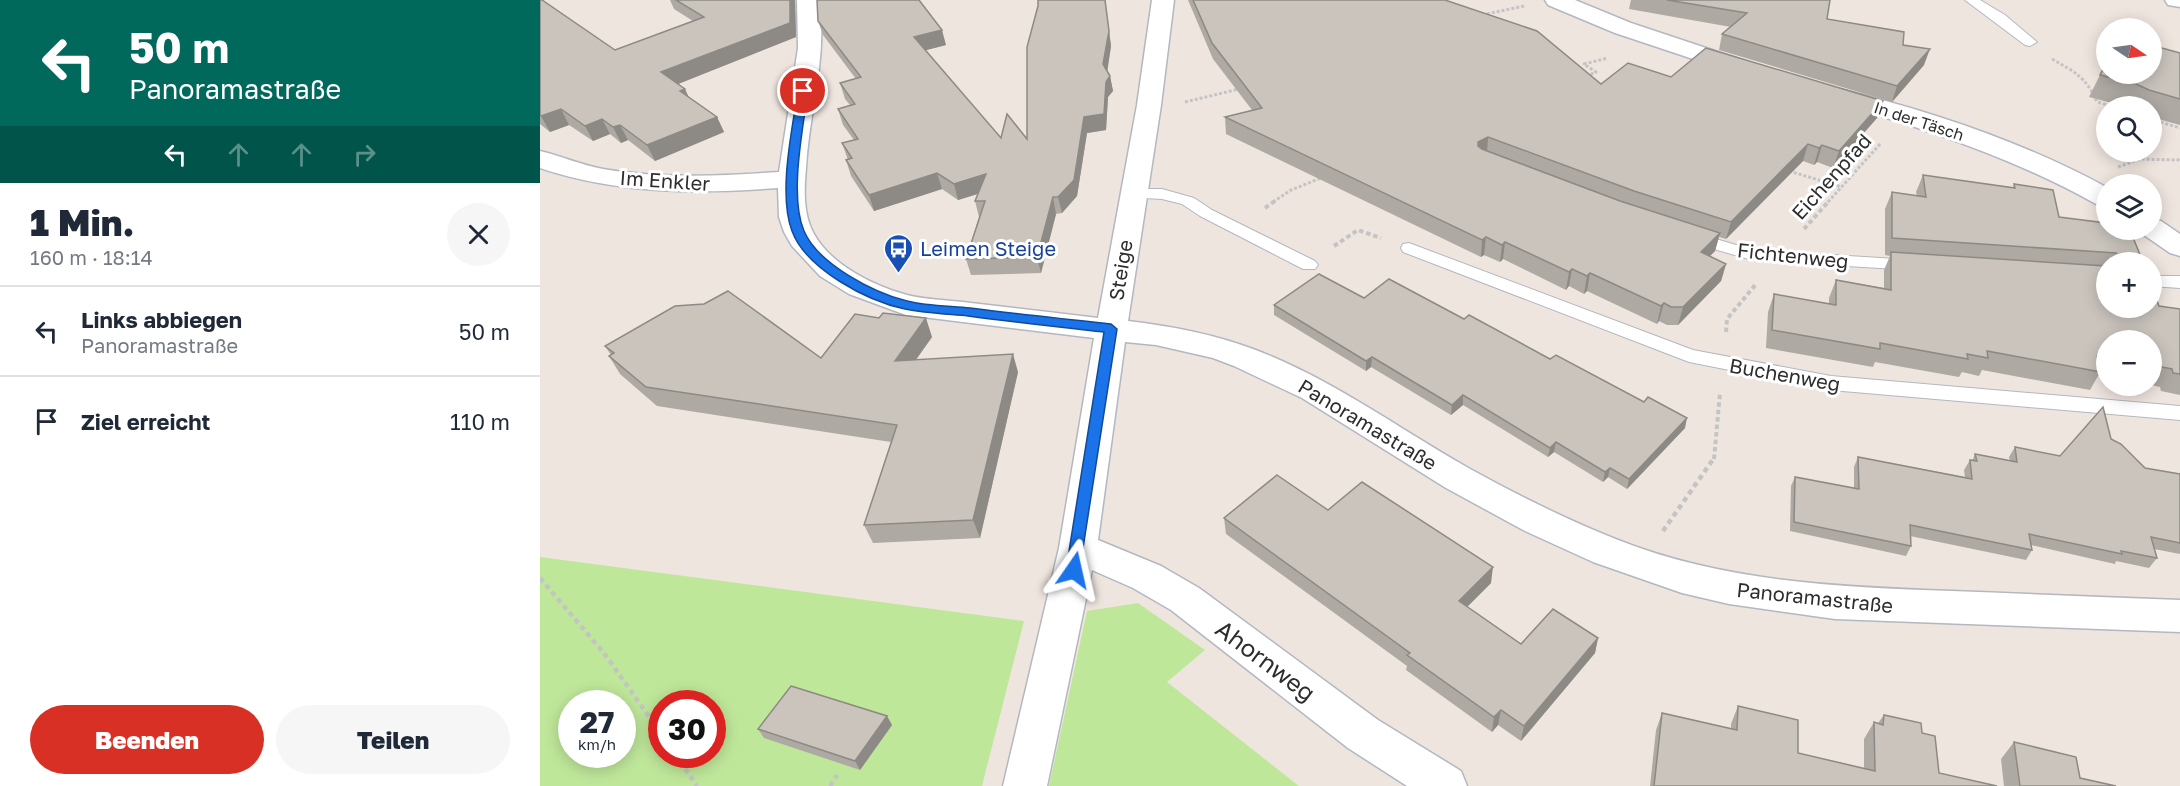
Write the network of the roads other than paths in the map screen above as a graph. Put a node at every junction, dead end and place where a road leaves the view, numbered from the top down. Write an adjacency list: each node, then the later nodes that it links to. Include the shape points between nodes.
1 (808, 0): 9 (street, Panoramastraße, via 810,45)
2 (1163, 0): 11 (street, Steige)
3 (1556, 0): 6 (street, via 1644,36)
4 (1971, 0): 5 (lane)
5 (2030, 42)
6 (1757, 72)
7 (1813, 88): 10 (street, In der Täsch, via 1995,146)
8 (540, 159): 9 (street, Im Enkler, via 596,174 658,183)
9 (792, 179): 20 (street, Panoramastraße, via 798,232 814,254 867,291 906,305)
10 (2096, 192)
11 (1132, 194): 16 (lane, via 1162,194 1188,201); 20 (street, Steige)
12 (1680, 233): 17 (lane, Fichtenweg, via 1743,253)
13 (2162, 235): 14 (street)
14 (2180, 247)
15 (1409, 248): 21 (lane, Buchenweg, via 1689,356 1840,384)
16 (1309, 266)
17 (1931, 266)
18 (2162, 281): 19 (lane)
19 (2180, 282)
20 (1111, 329): 22 (street, Steige); 23 (street, Panoramastraße, via 1220,349 1275,370 1538,521 1623,558 1682,577 1836,603)
21 (2180, 413)
22 (1078, 548): 24 (street, Steige); 25 (street, Ahornweg, via 1147,577 1185,599 1363,734)
23 (2180, 616)
24 (1025, 786)
25 (1445, 786)

